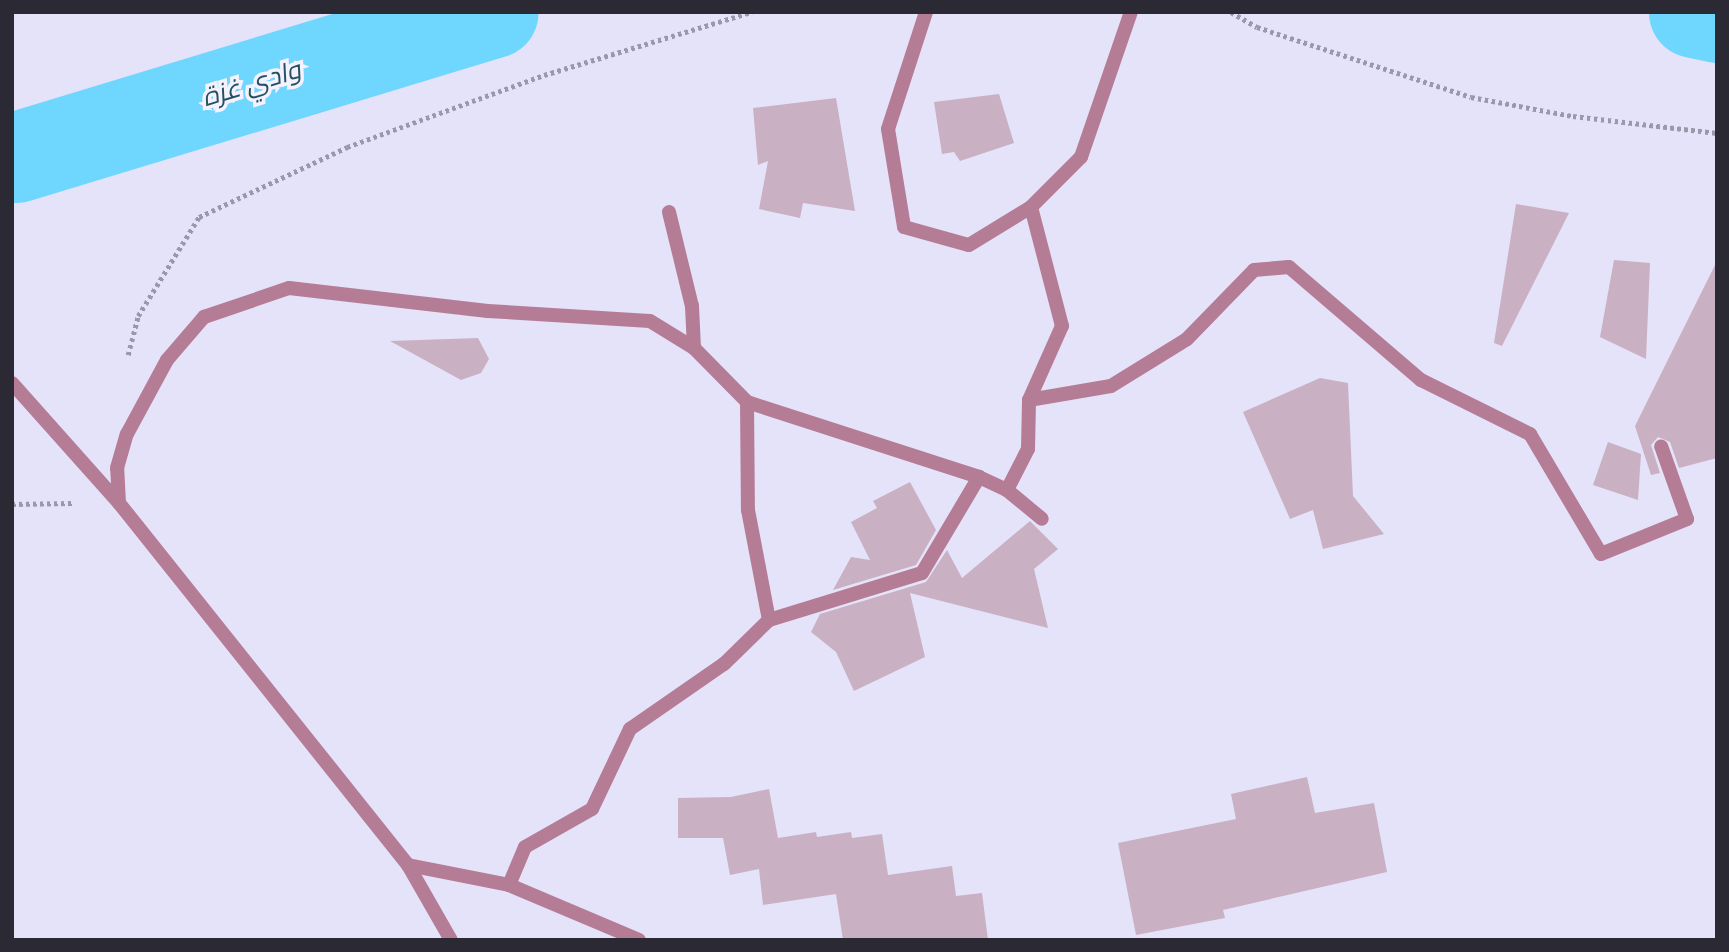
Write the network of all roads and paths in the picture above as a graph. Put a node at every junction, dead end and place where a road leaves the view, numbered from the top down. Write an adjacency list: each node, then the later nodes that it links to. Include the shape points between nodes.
1 (752, 12): 9 (path, via 544,75 346,147 199,217 138,316)
2 (926, 12): 6 (street, via 888,130 904,227 969,245)
3 (1131, 12): 6 (street, via 1082,157)
4 (1231, 12): 5 (path, via 1257,27 1471,97 1573,117)
5 (1717, 133)
6 (1031, 207): 11 (street, via 1062,326)
7 (669, 212): 8 (street, via 692,306)
8 (694, 348): 12 (street); 16 (street, via 650,321 488,311 289,288 204,317 167,360 127,434 117,468)
9 (125, 368)
10 (12, 383): 16 (street)
11 (1029, 400): 13 (street, via 1111,386 1187,339 1254,270 1289,267 1421,380 1530,434 1601,554 1687,519); 15 (street, via 1028,449)
12 (747, 402): 14 (street); 19 (street, via 748,510)
13 (1661, 446)
14 (979, 477): 15 (street); 19 (street, via 922,573)
15 (1007, 490): 18 (street)
16 (119, 503): 17 (path); 20 (street)
17 (12, 504)
18 (1042, 519)
19 (769, 620): 21 (street, via 724,664 630,729 592,809 525,847)
20 (408, 865): 21 (street); 22 (street)
21 (509, 885): 23 (street)
22 (452, 940)
23 (639, 940)

